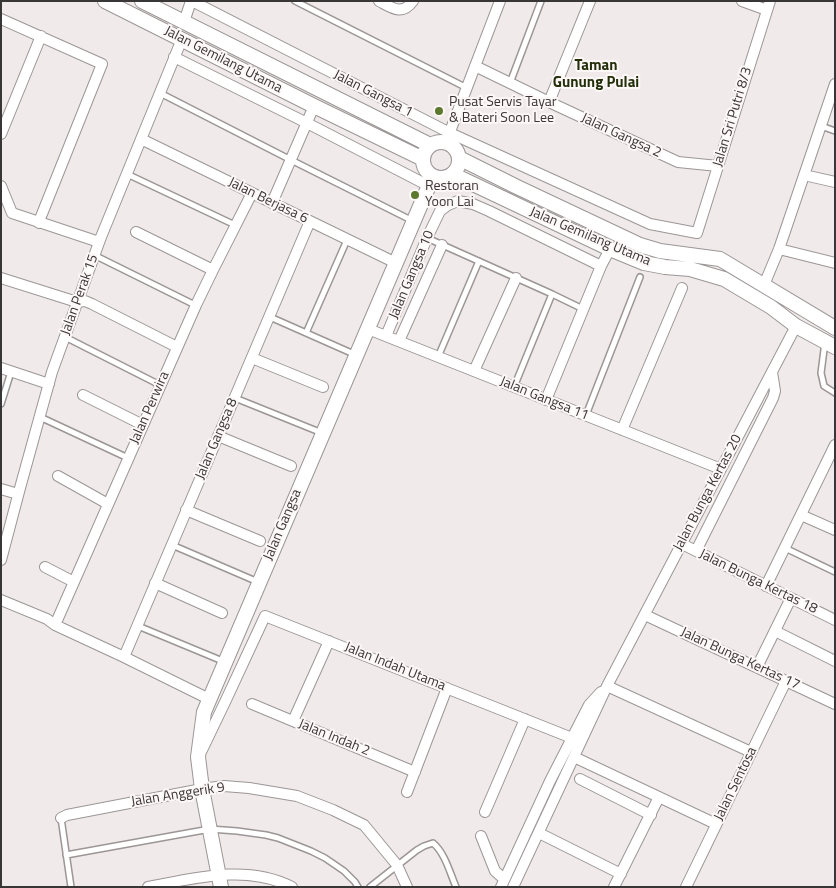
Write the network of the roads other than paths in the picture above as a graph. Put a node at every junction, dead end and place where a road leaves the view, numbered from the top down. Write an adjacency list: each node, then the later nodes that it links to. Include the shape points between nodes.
1 (105, 1): 15 (main road, Jalan Gemilang Utama)
2 (142, 1): 13 (main road, Jalan Gemilang Utama)
3 (192, 1): 13 (street); 28 (street, Jalan Gangsa 1)
4 (295, 1): 20 (lane)
5 (379, 1): 6 (street, via 397,10 406,8)
6 (413, 1)
7 (500, 1): 17 (street)
8 (541, 1): 18 (lane)
9 (590, 1): 22 (street)
10 (742, 1): 11 (street)
11 (768, 6): 34 (street, Jalan Sri Putri 8/3)
12 (1, 19): 14 (street)
13 (184, 22): 30 (main road, Jalan Gemilang Utama)
14 (41, 36): 27 (street); 47 (street, via 102,64)
15 (182, 39): 16 (street, Jalan Perak 15); 23 (main road, Jalan Gemilang Utama)
16 (174, 57): 21 (street, Jalan Perak 15); 24 (street)
17 (475, 66): 18 (street, Jalan Gangsa 2); 20 (street)
18 (510, 83): 22 (street, Jalan Gangsa 2)
19 (835, 84): 25 (street)
20 (467, 88): 28 (street)
21 (160, 92): 29 (street, Jalan Perak 15); 33 (lane)
22 (549, 102): 34 (street, Jalan Gangsa 2, via 678,162)
23 (314, 106): 24 (street); 32 (main road, Jalan Gemilang Utama)
24 (307, 123): 33 (street); 38 (street)
25 (820, 126): 26 (lane); 37 (street)
26 (835, 131)
27 (1, 134)
28 (448, 137): 30 (main road); 31 (main road); 50 (street, Jalan Gangsa 1, via 650,224)
29 (141, 140): 35 (street, Jalan Perak 15); 41 (street, Jalan Berjasa 6)
30 (430, 145): 32 (main road)
31 (460, 158): 36 (main road); 66 (main road, Jalan Gemilang Utama, via 640,245 720,259)
32 (423, 159): 38 (main road)
33 (291, 160): 43 (street); 46 (lane)
34 (718, 166): 50 (street, Jalan Sri Putri 8/3)
35 (127, 174): 48 (lane); 53 (street, Jalan Perak 15)
36 (452, 174): 38 (main road); 42 (main road, Jalan Gemilang Utama)
37 (804, 175): 39 (street); 56 (street)
38 (431, 181): 46 (main road, Jalan Gangsa)
39 (835, 182)
40 (1, 186): 47 (street, via 12,213)
41 (252, 193): 43 (street, Jalan Berjasa 6); 48 (street, Jalan Perwira)
42 (495, 194): 44 (street, via 504,210); 55 (main road, Jalan Gemilang Utama)
43 (272, 203): 45 (street, Jalan Berjasa 6)
44 (504, 218): 51 (street, Jalan Gangsa 10, via 458,201 440,211); 61 (street, Jalan Gangsa 10)
45 (310, 221): 52 (street, Jalan Berjasa 6); 72 (street, Jalan Gangsa 8)
46 (414, 221): 60 (main road, Jalan Gangsa)
47 (40, 222): 53 (street)
48 (236, 226): 62 (street, Jalan Perwira)
49 (136, 232): 62 (street)
50 (697, 232)
51 (427, 238): 54 (lane); 77 (street, Jalan Gangsa 10)
52 (347, 239): 60 (street, Jalan Berjasa 6); 76 (lane)
53 (99, 242): 57 (street, Jalan Perak 15)
54 (442, 245): 58 (lane); 79 (street)
55 (610, 249): 61 (street); 73 (main road, Jalan Gemilang Utama, via 644,263 690,269 724,279)
56 (779, 249): 59 (street); 66 (street)
57 (94, 255): 69 (street, Jalan Perak 15); 70 (lane)
58 (479, 261): 65 (lane); 83 (lane)
59 (835, 262)
60 (396, 263): 75 (main road, Jalan Gangsa)
61 (600, 266): 71 (street)
62 (213, 270): 70 (street, Jalan Perwira)
63 (640, 277): 97 (lane)
64 (1, 278): 69 (street)
65 (516, 278): 68 (lane); 86 (street)
66 (764, 285): 74 (main road, Jalan Gemilang Utama)
67 (682, 288): 100 (street)
68 (552, 294): 71 (lane); 91 (lane)
69 (77, 302): 78 (street, Jalan Perak 15); 81 (street, via 92,304)
70 (196, 305): 81 (street, Jalan Perwira)
71 (583, 309): 95 (street)
72 (269, 316): 76 (lane); 84 (street, Jalan Gangsa 8)
73 (796, 326): 80 (main road, Jalan Gemilang Utama); 87 (street, Jalan Bunga Kertas 20)
74 (835, 328)
75 (368, 329): 77 (street, Jalan Gangsa 11); 82 (main road, Jalan Gangsa)
76 (306, 333): 82 (lane)
77 (386, 336): 79 (street, Jalan Gangsa 11)
78 (65, 337): 88 (street, Jalan Perak 15); 89 (lane)
79 (399, 341): 83 (street, Jalan Gangsa 11)
80 (830, 344): 92 (lane, via 821,373 824,386)
81 (177, 347): 89 (street, Jalan Perwira)
82 (356, 355): 101 (main road, Jalan Gangsa)
83 (438, 357): 86 (street, Jalan Gangsa 11)
84 (252, 358): 90 (street); 94 (street, Jalan Gangsa 8)
85 (6, 369): 88 (street); 96 (lane)
86 (474, 371): 91 (street, Jalan Gangsa 11)
87 (772, 372): 106 (street, Jalan Bunga Kertas 20); 118 (street, Jalan Bunga Kertas 20, via 773,398)
88 (49, 384): 98 (street, Jalan Perak 15)
89 (160, 385): 99 (street, Jalan Perwira)
90 (323, 387)
91 (514, 387): 95 (street, Jalan Gangsa 11)
92 (835, 393)
93 (83, 395): 99 (street)
94 (234, 397): 101 (lane); 102 (street, Jalan Gangsa 8)
95 (546, 400): 97 (street, Jalan Gangsa 11)
96 (1, 404)
97 (586, 415): 100 (street, Jalan Gangsa 11)
98 (40, 417): 104 (lane); 109 (street, Jalan Perak 15)
99 (143, 425): 104 (street, Jalan Perwira)
100 (622, 430): 106 (street, Jalan Gangsa 11)
101 (323, 433): 123 (main road, Jalan Gangsa)
102 (218, 436): 105 (street); 111 (street, Jalan Gangsa 8)
103 (835, 446): 112 (street)
104 (128, 458): 110 (street, Jalan Perwira)
105 (291, 466)
106 (721, 469): 115 (street, Jalan Bunga Kertas 20)
107 (58, 476): 110 (street)
108 (1, 489): 109 (street)
109 (18, 494): 119 (street, Jalan Perak 15)
110 (108, 504): 122 (street, Jalan Perwira)
111 (186, 510): 114 (street); 116 (street, Jalan Gangsa 8)
112 (801, 515): 113 (street); 117 (street)
113 (835, 530)
114 (260, 541)
115 (682, 544): 118 (street, Jalan Bunga Kertas 18); 129 (street, Jalan Bunga Kertas 20)
116 (171, 545): 123 (lane); 124 (street, Jalan Gangsa 8)
117 (785, 548): 121 (lane); 125 (street)
118 (696, 551): 125 (street, Jalan Bunga Kertas 18)
119 (1, 560)
120 (45, 567): 122 (street)
121 (835, 572)
122 (74, 582): 131 (street, Jalan Perwira)
123 (259, 582): 137 (main road, Jalan Gangsa)
124 (155, 583): 128 (street); 132 (street, Jalan Gangsa 8)
125 (766, 586): 126 (street, Jalan Bunga Kertas 18)
126 (791, 598): 130 (street, Jalan Bunga Kertas 18); 133 (street)
127 (1, 600): 131 (street)
128 (222, 613)
129 (645, 615): 138 (street, Jalan Bunga Kertas 17); 140 (street, Jalan Bunga Kertas 20)
130 (835, 620)
131 (55, 625): 135 (street)
132 (137, 626): 135 (street, Jalan Gangsa 8); 137 (lane)
133 (775, 631): 136 (street); 138 (street)
134 (329, 641): 141 (street, Jalan Indah Utama); 146 (street); 149 (street, Jalan Indah Utama, via 265,616)
135 (124, 657): 142 (street)
136 (835, 661)
137 (225, 662): 142 (main road, Jalan Gangsa)
138 (756, 667): 139 (street, Jalan Bunga Kertas 17)
139 (786, 681): 144 (street, Jalan Bunga Kertas 17); 148 (street, Jalan Sentosa)
140 (607, 686): 147 (street, via 589,705); 148 (street); 150 (street)
141 (447, 688): 145 (street, Jalan Indah Utama); 151 (street)
142 (209, 699): 149 (main road, Jalan Gangsa)
143 (252, 704): 146 (street, Jalan Indah 2)
144 (835, 704)
145 (525, 719): 147 (street, Jalan Indah Utama); 156 (street)
146 (293, 721): 151 (street, Jalan Indah 2)
147 (572, 738): 167 (street)
148 (751, 752): 159 (street, Jalan Sentosa)
149 (198, 753): 153 (main road, Jalan Gangsa)
150 (574, 757): 155 (street); 161 (street)
151 (415, 772): 154 (street)
152 (580, 779): 157 (street)
153 (202, 789): 158 (street, Jalan Anggerik 9); 160 (main road, Jalan Gangsa); 164 (street, Jalan Anggerik 9, via 224,786 249,788 306,799 364,826)
154 (407, 792)
155 (659, 798): 157 (street); 159 (street)
156 (485, 812)
157 (650, 815): 165 (street)
158 (61, 818): 163 (lane)
159 (716, 824): 177 (street, Jalan Sentosa)
160 (210, 829): 163 (lane); 166 (main road, Jalan Gangsa); 171 (lane, via 266,835 296,845 336,865)
161 (538, 833): 165 (street); 175 (street)
162 (481, 836): 167 (street)
163 (66, 855): 168 (lane)
164 (397, 865): 172 (lane); 173 (street, Jalan Anggerik 9); 174 (lane, via 433,843 442,854)
165 (620, 874): 176 (street)
166 (220, 881): 169 (street); 170 (street, via 244,874 282,881)
167 (502, 883)
168 (71, 887)
169 (148, 887)
170 (292, 887)
171 (358, 887)
172 (370, 887)
173 (407, 887)
174 (456, 887)
175 (513, 887)
176 (614, 887)
177 (686, 887)

